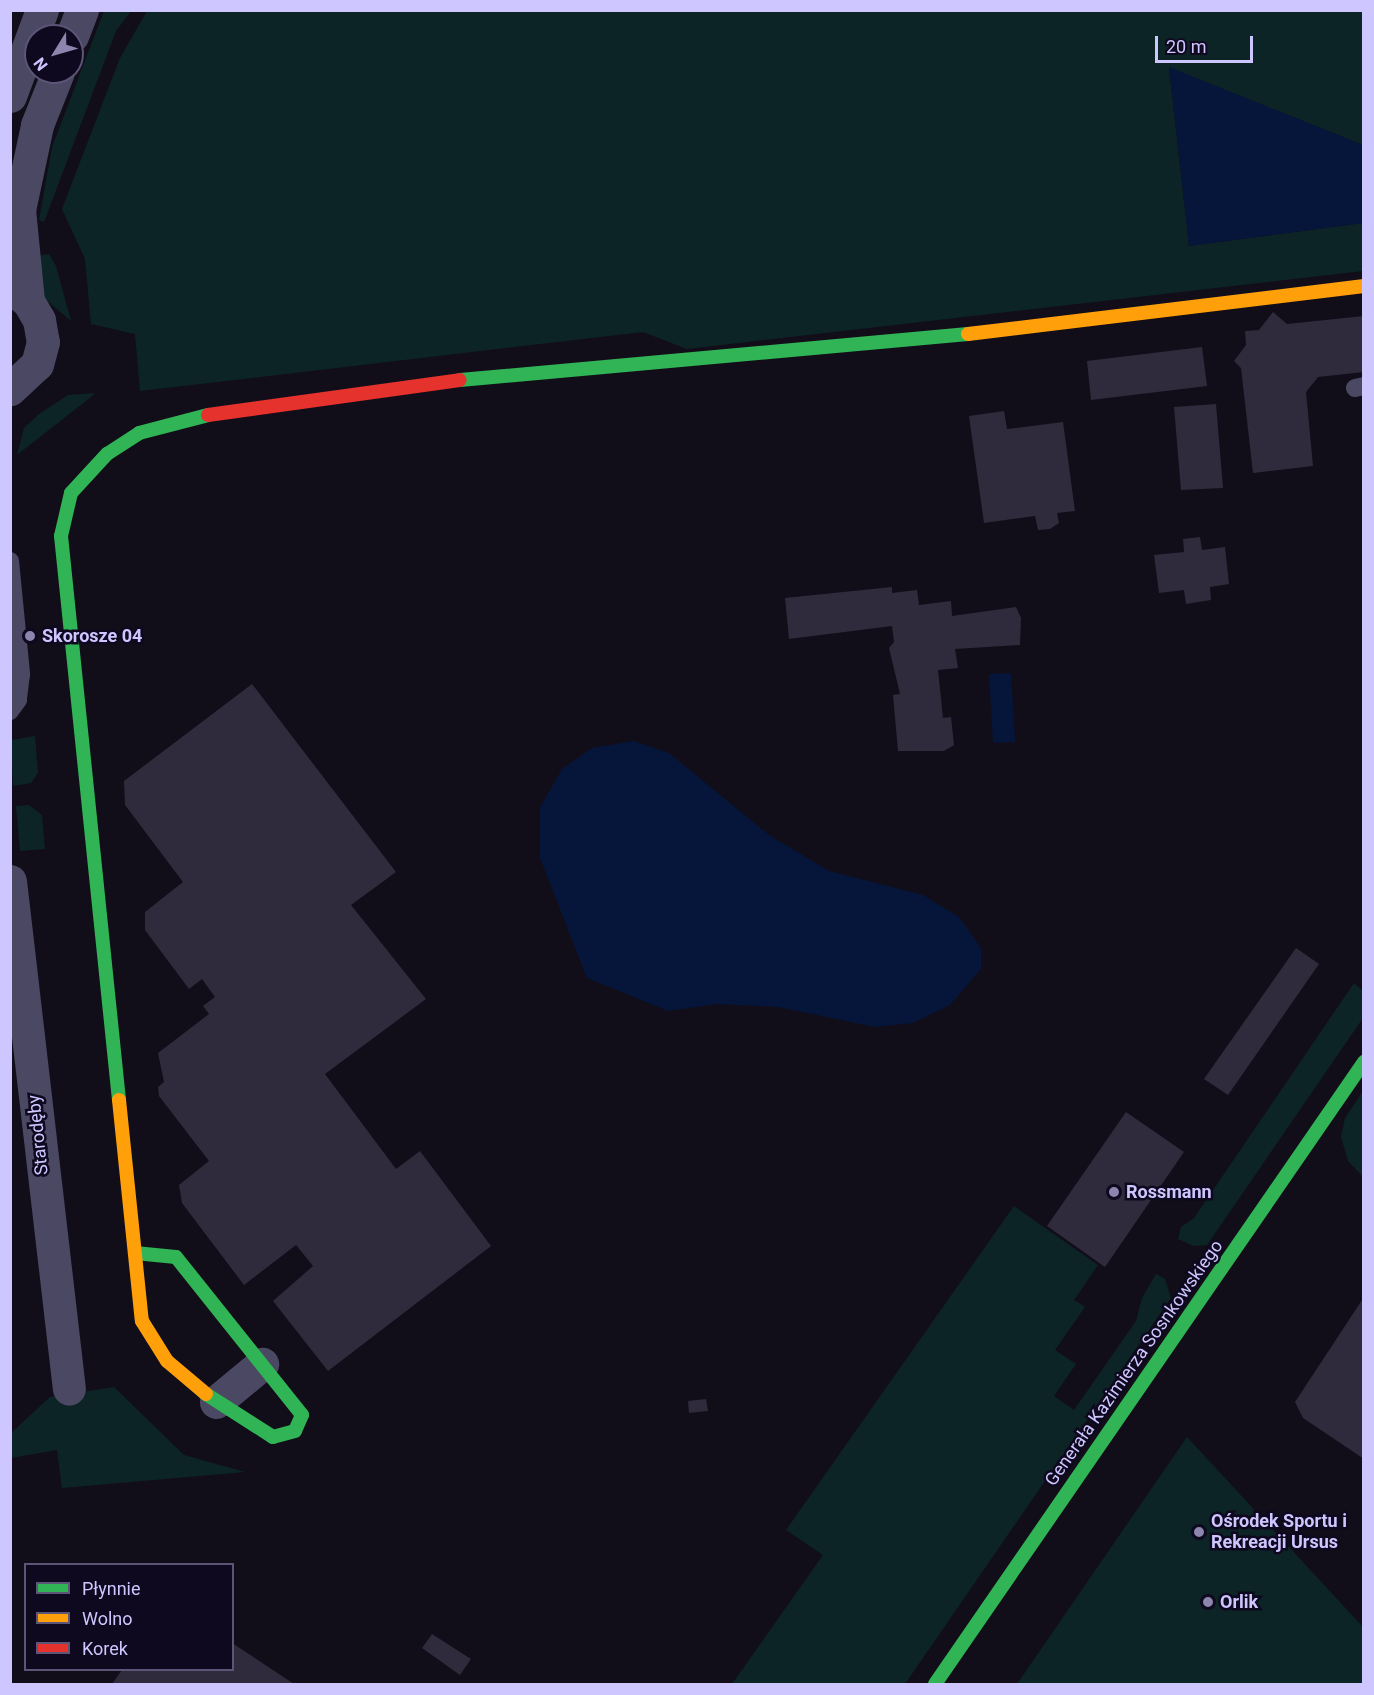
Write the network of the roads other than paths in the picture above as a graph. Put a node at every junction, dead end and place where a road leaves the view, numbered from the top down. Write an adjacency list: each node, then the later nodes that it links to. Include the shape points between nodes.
1 (42, 10): 3 (street)
2 (53, 84): 5 (street, via 37,125 19,210)
3 (10, 96)
4 (1364, 285): 11 (street, via 945,337 416,384 195,417 139,433 107,454 71,493 61,536)
5 (19, 294): 6 (street, via 39,320 43,342 37,364)
6 (10, 389)
7 (10, 561): 8 (lane, via 21,674 18,700)
8 (10, 711)
9 (10, 881): 13 (street, Starodęby)
10 (1364, 1062): 15 (street, Generała Kazimierza Sosnkowskiego)
11 (135, 1253): 12 (street, via 176,1257); 14 (street, via 142,1322 148,1335 167,1361)
12 (262, 1364): 14 (street); 14 (street, via 302,1415 295,1431 273,1437)
13 (69, 1389)
14 (216, 1402)
15 (935, 1684)

